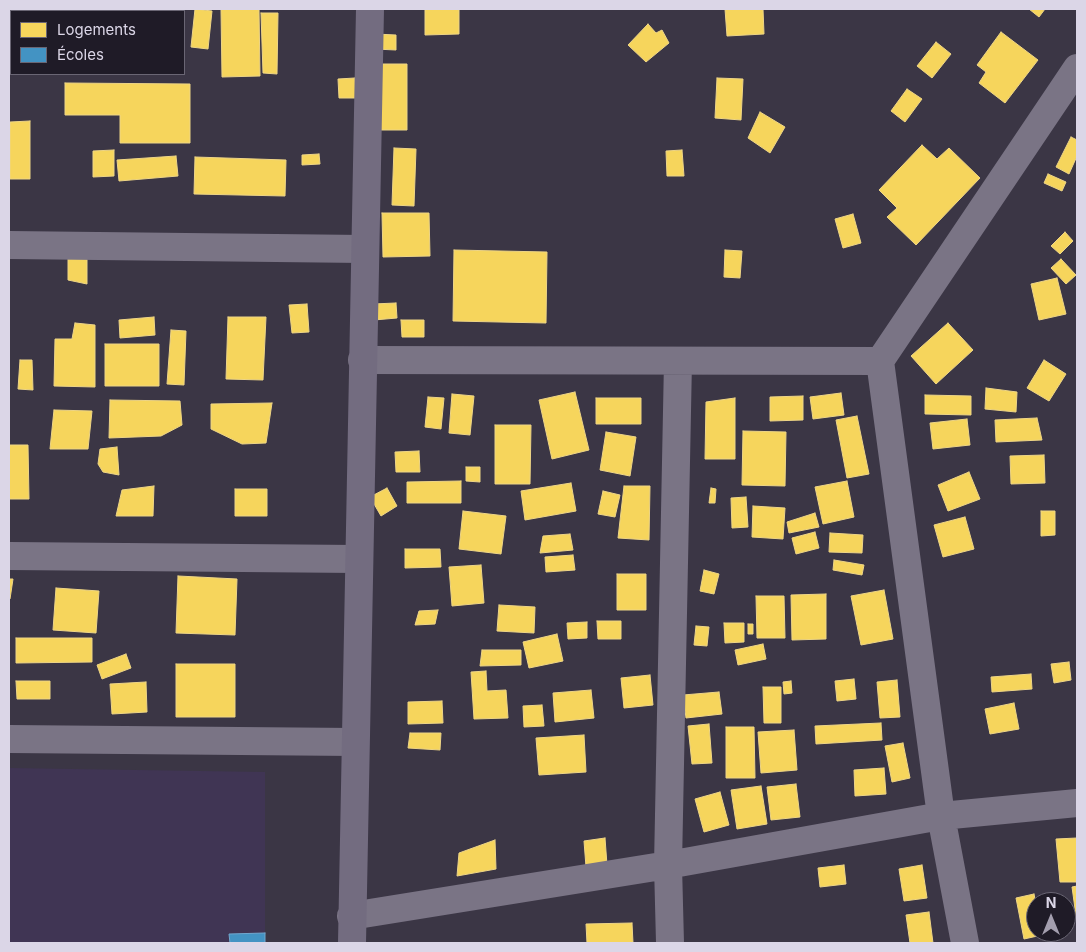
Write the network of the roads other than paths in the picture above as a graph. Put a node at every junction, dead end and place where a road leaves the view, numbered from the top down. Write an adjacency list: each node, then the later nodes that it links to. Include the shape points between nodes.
1 (370, 9): 4 (street)
2 (1077, 68): 7 (street)
3 (9, 245): 4 (street)
4 (364, 249): 5 (street)
5 (362, 360): 6 (street); 9 (street)
6 (678, 361): 7 (street); 14 (street)
7 (880, 361): 13 (street)
8 (9, 556): 9 (street)
9 (358, 559): 11 (street)
10 (9, 739): 11 (street)
11 (355, 742): 15 (street)
12 (1077, 803): 13 (street)
13 (941, 816): 14 (street); 18 (street)
14 (668, 865): 15 (street); 17 (street)
15 (351, 916): 16 (street)
16 (352, 943)
17 (670, 943)
18 (965, 943)

